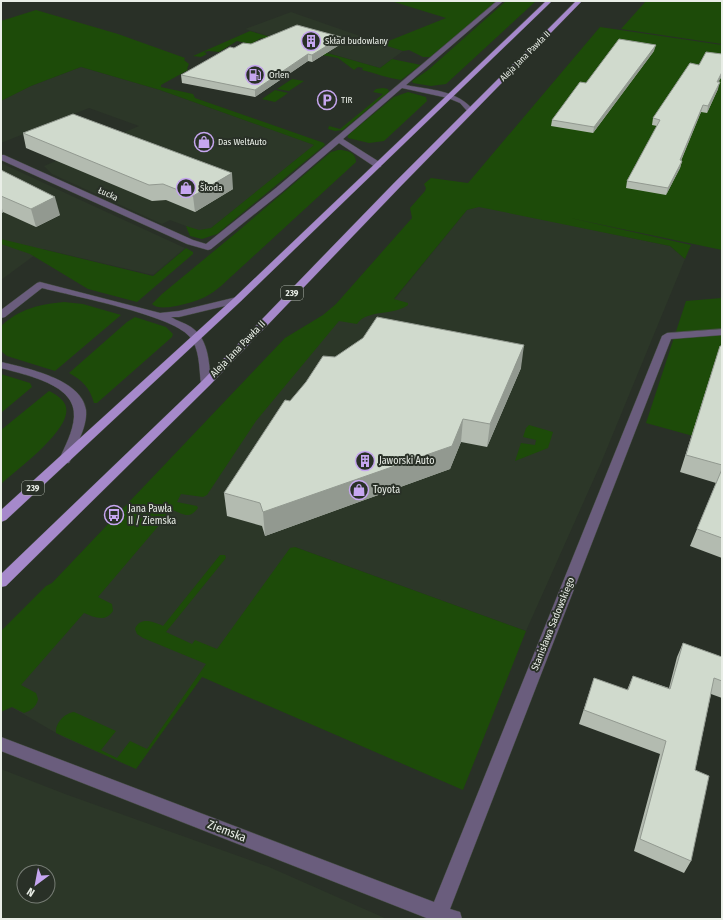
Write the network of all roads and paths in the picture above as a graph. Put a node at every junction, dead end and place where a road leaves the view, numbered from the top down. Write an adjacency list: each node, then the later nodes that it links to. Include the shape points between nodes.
1 (500, 1): 4 (street)
2 (549, 1): 5 (main road, 239)
3 (579, 1): 6 (main road, Aleja Jana Pawła II / 239)
4 (401, 86): 5 (street); 7 (street)
5 (450, 96): 6 (street, via 462,102); 9 (main road, 239)
6 (470, 111): 16 (main road, Aleja Jana Pawła II / 239)
7 (337, 140): 8 (street, Łucka, via 208,247 190,242); 9 (street)
8 (1, 157)
9 (378, 165): 10 (main road, 239)
10 (237, 300): 12 (street, via 179,314); 14 (main road, 239)
11 (1, 315): 12 (street, via 40,285)
12 (158, 315): 14 (street, via 187,329)
13 (722, 332): 21 (street, Stanisława Sadowskiego, via 667,336)
14 (196, 338): 16 (street, via 201,346); 17 (main road, 239)
15 (1, 365): 17 (street, via 58,384 69,389 76,398 81,408 79,423)
16 (206, 383): 19 (main road, Aleja Jana Pawła II / 239)
17 (65, 460): 18 (main road, 239)
18 (1, 517)
19 (1, 582)
20 (1, 744): 21 (street, Ziemska)
21 (446, 916)

